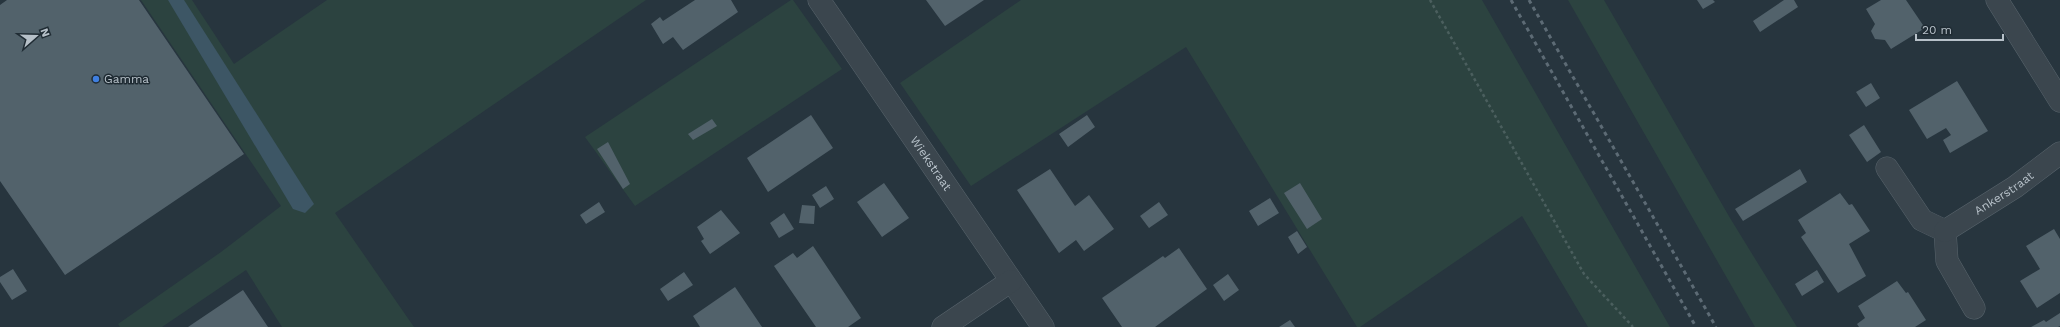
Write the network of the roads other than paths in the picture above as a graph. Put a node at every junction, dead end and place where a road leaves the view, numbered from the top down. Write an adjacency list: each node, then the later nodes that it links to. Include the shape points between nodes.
1 (820, 0): 7 (street, Wiekstraat)
2 (1997, 0): 3 (street)
3 (2060, 101)
4 (2060, 153): 6 (street, Ankerstraat, via 2015,187)
5 (1887, 168): 6 (street, via 1922,220)
6 (1945, 231): 8 (street, via 1947,261)
7 (1011, 281): 9 (street); 10 (street, Wiekstraat)
8 (1974, 308)
9 (944, 327)
10 (1043, 327)

